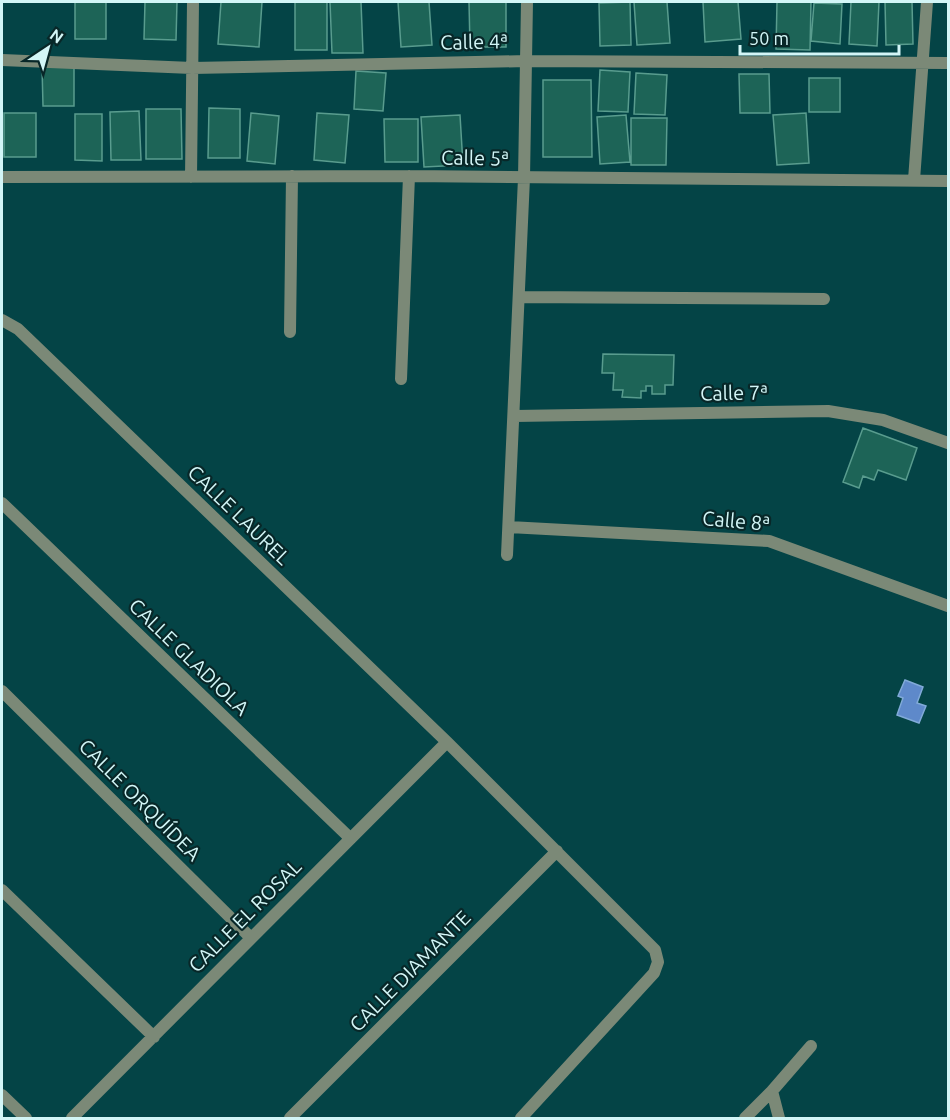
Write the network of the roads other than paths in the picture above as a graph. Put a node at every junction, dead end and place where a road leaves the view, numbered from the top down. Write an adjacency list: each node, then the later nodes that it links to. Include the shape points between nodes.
1 (193, 2): 8 (street)
2 (527, 2): 5 (street)
3 (927, 2): 6 (street)
4 (2, 60): 8 (street, Calle 4ª)
5 (526, 61): 6 (street, Calle 4ª); 8 (street, Calle 4ª); 13 (street)
6 (924, 63): 7 (street, Calle 4ª); 14 (street)
7 (948, 63)
8 (192, 68): 12 (street)
9 (292, 176): 10 (street, Calle 5ª); 12 (street, Calle 5ª); 19 (street)
10 (410, 176): 13 (street, Calle 5ª); 20 (street)
11 (2, 177): 12 (street, Calle 5ª)
12 (191, 177)
13 (524, 178): 14 (street, Calle 5ª); 16 (street)
14 (914, 180): 15 (street, Calle 5ª)
15 (948, 181)
16 (519, 297): 17 (street); 21 (street)
17 (824, 299)
18 (2, 320): 28 (street, CALLE LAUREL, via 26,337)
19 (290, 332)
20 (401, 379)
21 (515, 416): 22 (street, Calle 7ª, via 828,411 883,420); 24 (street)
22 (948, 443)
23 (2, 503): 29 (street, CALLE GLADIOLA)
24 (509, 527): 25 (street); 26 (street, Calle 8ª, via 769,541)
25 (507, 555)
26 (948, 606)
27 (2, 691): 32 (street, CALLE ORQUÍDEA)
28 (447, 742): 29 (street, CALLE EL ROSAL); 30 (street, CALLE LAUREL)
29 (350, 838): 32 (street, CALLE EL ROSAL)
30 (557, 851): 39 (street, CALLE DIAMANTE); 40 (street, CALLE LAUREL, via 655,950 658,962 654,973)
31 (2, 890): 33 (street)
32 (251, 938): 33 (street, CALLE EL ROSAL)
33 (154, 1037): 38 (street, CALLE EL ROSAL)
34 (811, 1046): 35 (street)
35 (772, 1091): 41 (street); 42 (street)
36 (2, 1095): 37 (street)
37 (26, 1119)
38 (72, 1119)
39 (290, 1119)
40 (521, 1119)
41 (745, 1119)
42 (779, 1119)

